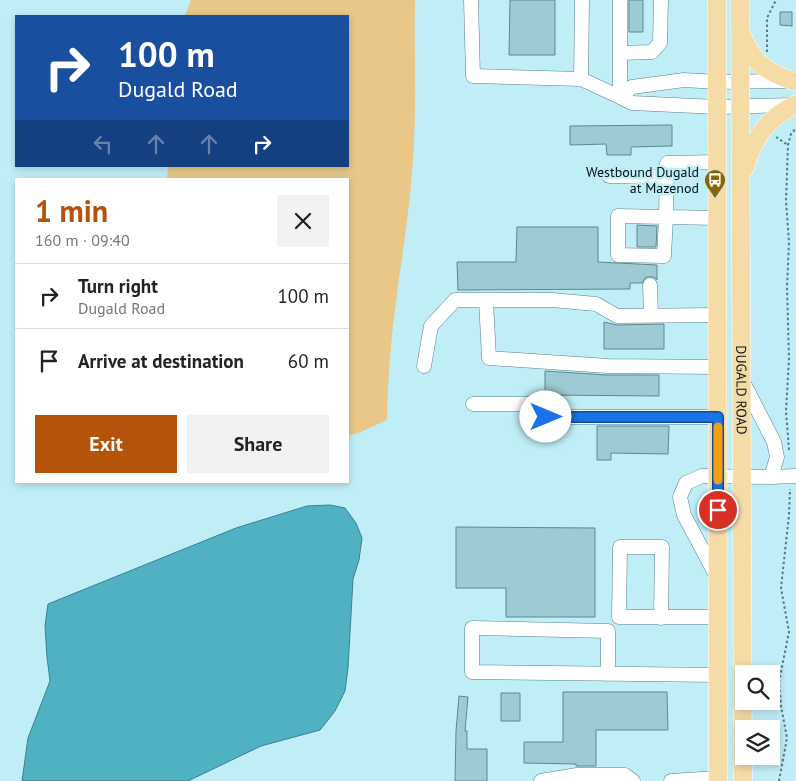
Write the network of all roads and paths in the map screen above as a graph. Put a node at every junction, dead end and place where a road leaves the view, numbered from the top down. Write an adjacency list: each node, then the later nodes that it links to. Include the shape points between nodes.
1 (471, 0): 11 (street, via 473,76)
2 (582, 0): 11 (street)
3 (620, 0): 9 (street)
4 (661, 0): 9 (street, via 660,43 652,52)
5 (717, 0): 14 (main road, DUGALD ROAD)
6 (740, 0): 8 (main road, DUGALD ROAD)
7 (776, 0): 10 (path, via 767,18)
8 (740, 31): 12 (main road, DUGALD ROAD); 13 (main road, via 749,51 760,63 772,73)
9 (620, 53): 15 (street)
10 (767, 53)
11 (581, 79): 15 (street)
12 (741, 81): 13 (street); 14 (street); 17 (main road, DUGALD ROAD)
13 (795, 81)
14 (717, 82): 15 (street, via 684,80 632,87); 18 (main road, DUGALD ROAD)
15 (620, 97): 18 (street, via 632,104)
16 (795, 105): 17 (street); 24 (main road, via 777,114 763,128 750,151)
17 (741, 106): 18 (street); 24 (main road, DUGALD ROAD)
18 (717, 107): 21 (main road, DUGALD ROAD)
19 (776, 136): 20 (path)
20 (788, 146)
21 (717, 162): 23 (street, via 667,163); 26 (main road, DUGALD ROAD)
22 (609, 176): 23 (street)
23 (666, 177): 25 (street)
24 (740, 185): 33 (main road, DUGALD ROAD)
25 (666, 217): 25 (street, via 618,216 618,255 664,256); 26 (street)
26 (717, 218): 29 (main road, DUGALD ROAD)
27 (650, 286): 30 (street)
28 (486, 300): 30 (street, via 578,302 596,304 617,316); 31 (street, via 455,300 431,326); 32 (street, via 489,358 608,366)
29 (717, 315): 30 (street); 32 (main road, DUGALD ROAD)
30 (651, 316)
31 (424, 366)
32 (717, 367): 35 (main road, DUGALD ROAD)
33 (742, 379): 38 (main road, DUGALD ROAD); 39 (street, via 774,442 777,457)
34 (473, 404): 35 (street, via 533,404 546,417)
35 (718, 417): 37 (main road, DUGALD ROAD)
36 (796, 476): 39 (street)
37 (718, 477): 38 (street); 40 (main road, DUGALD ROAD); 40 (street, via 702,476 686,482 680,497 684,515)
38 (742, 477): 39 (street); 51 (main road, DUGALD ROAD)
39 (770, 477)
40 (718, 578): 43 (main road, DUGALD ROAD)
41 (619, 617): 42 (street); 42 (street, via 620,547 662,546); 44 (street)
42 (661, 618): 43 (street)
43 (718, 618): 46 (main road, DUGALD ROAD)
44 (608, 631): 45 (street); 45 (street, via 472,628 472,672)
45 (608, 674): 46 (street)
46 (718, 675): 47 (main road, DUGALD ROAD)
47 (718, 780): 50 (street)
48 (541, 781): 49 (street, via 577,775 625,775)
49 (633, 781)
50 (671, 781)
51 (743, 781)

